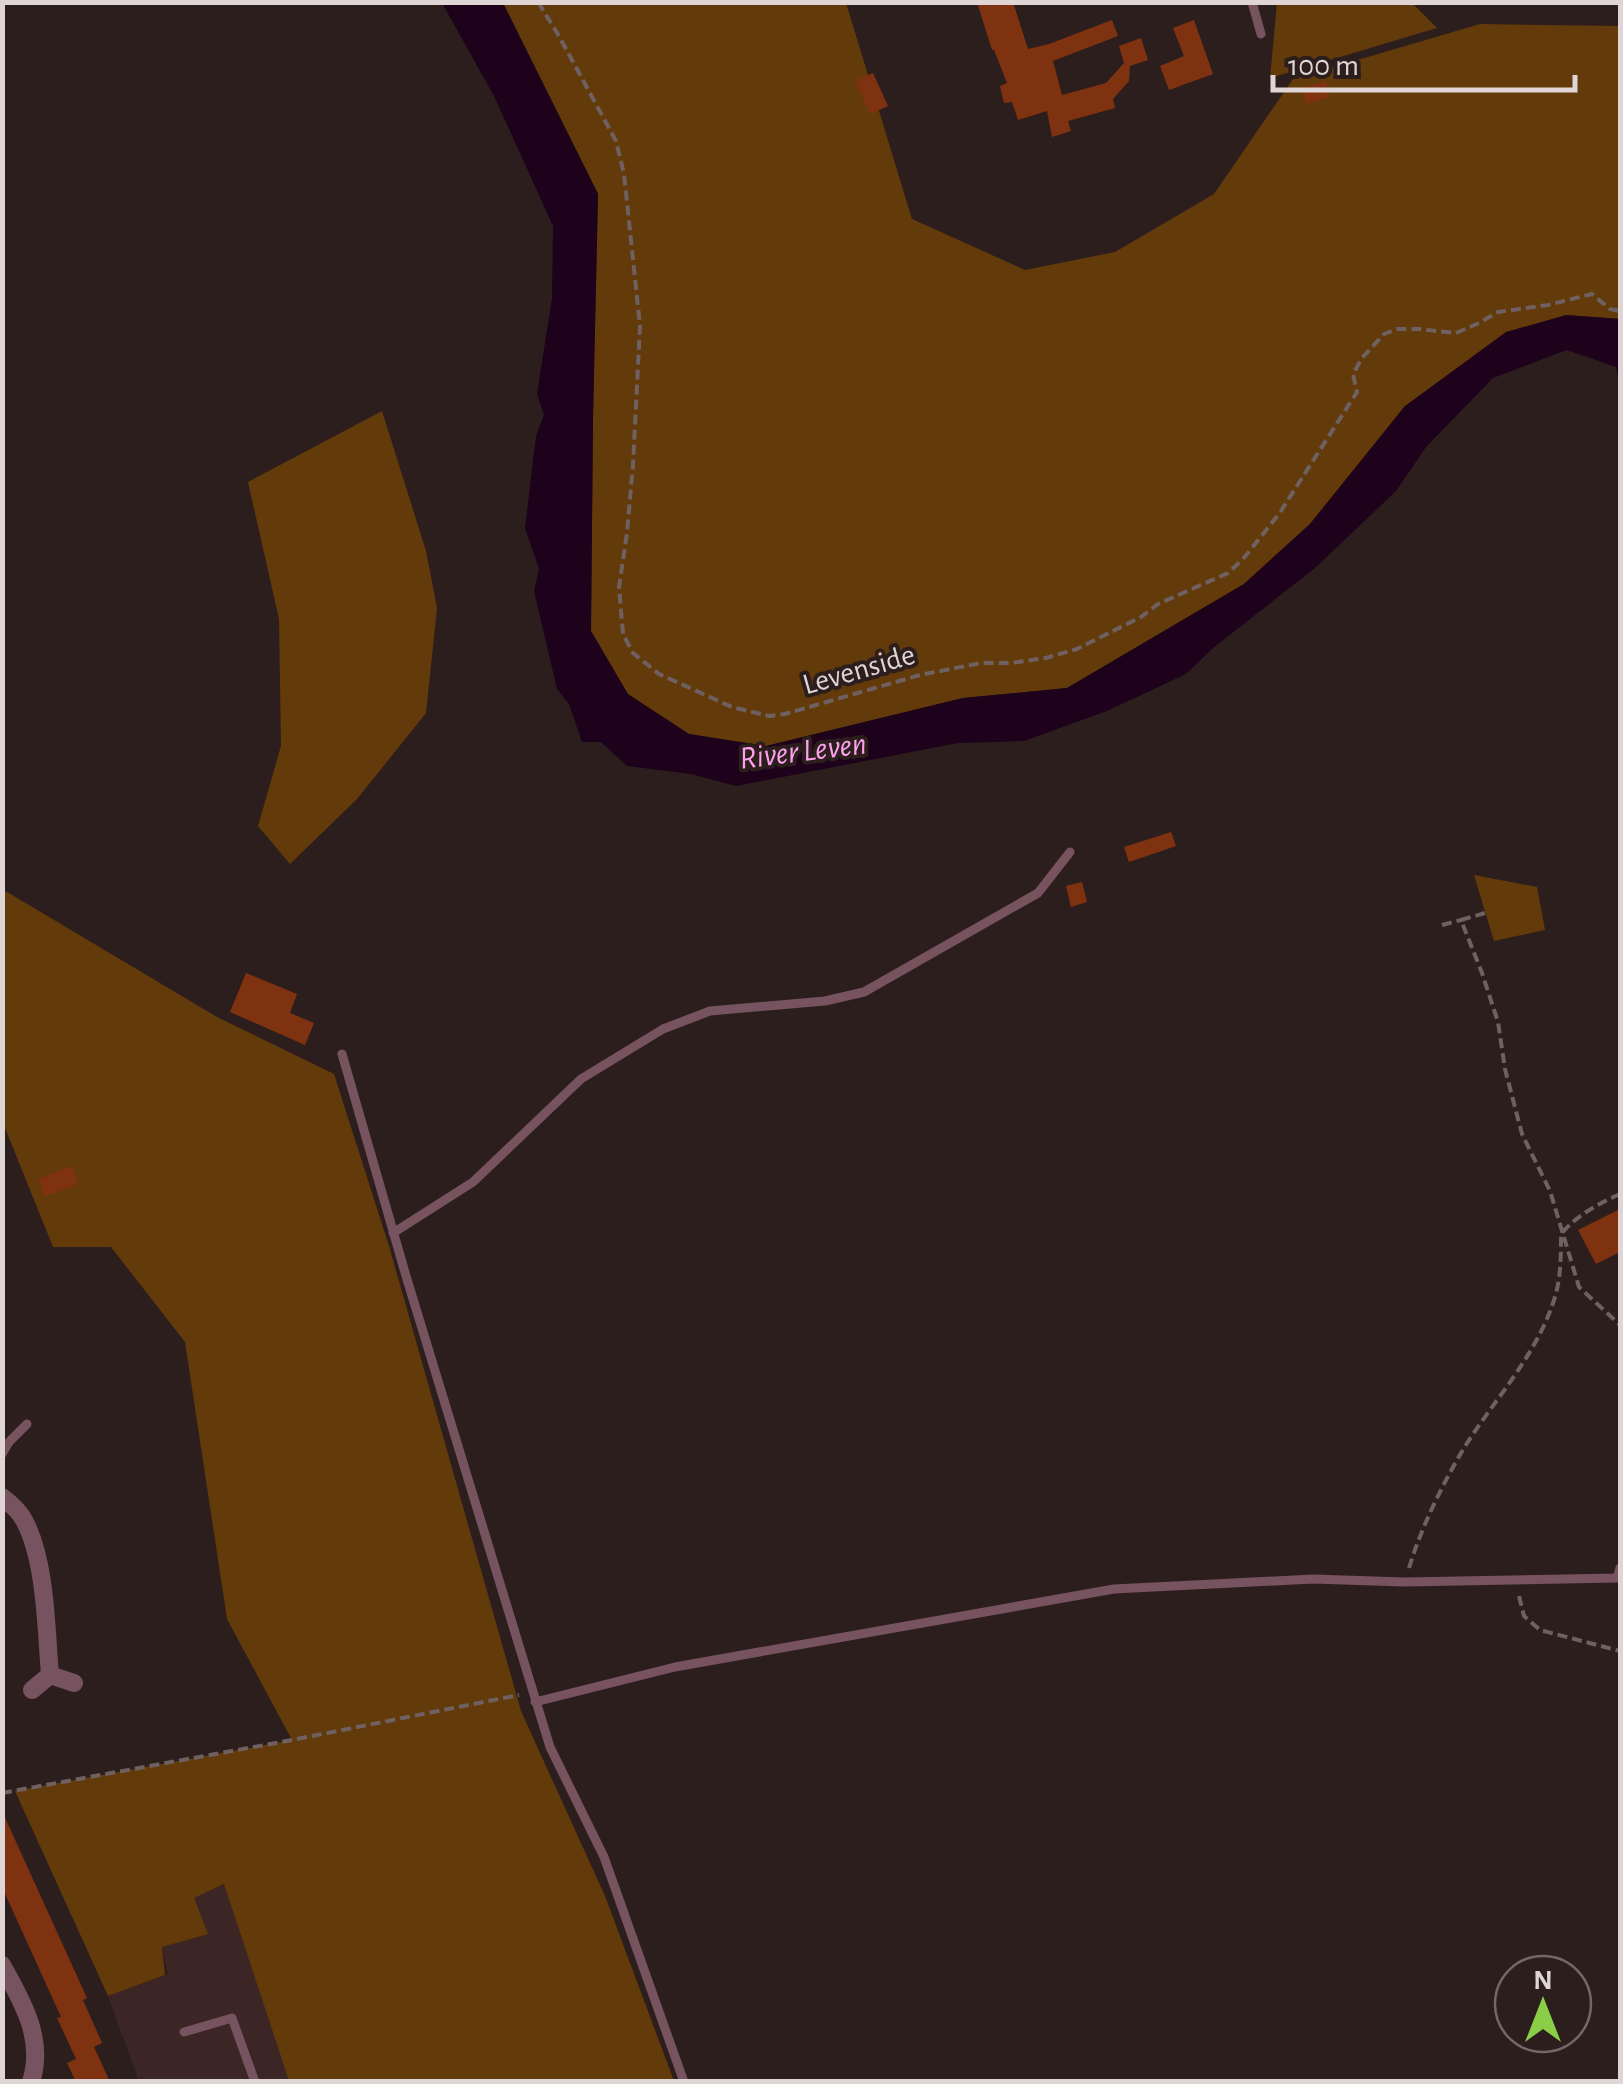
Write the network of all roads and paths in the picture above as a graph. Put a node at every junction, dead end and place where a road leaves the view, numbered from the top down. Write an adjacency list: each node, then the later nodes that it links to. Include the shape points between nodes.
1 (538, 2): 4 (path, Levenside, via 616,141 624,174 640,326 619,588 622,634 659,674 732,707 785,714 920,675 1077,649 1228,573 1243,559 1345,412 1356,392 1353,374 1384,334 1456,333 1498,312 1592,294)
2 (1252, 2): 3 (lane)
3 (1261, 34)
4 (1620, 311)
5 (1070, 852): 11 (lane, via 1038,894 864,992 710,1011 664,1029 581,1079 473,1182)
6 (1486, 913): 7 (path)
7 (1461, 920): 8 (path); 12 (path, via 1498,1022 1522,1134 1550,1191)
8 (1442, 925)
9 (342, 1054): 11 (lane)
10 (1620, 1194): 12 (path)
11 (394, 1233): 24 (lane)
12 (1561, 1234): 13 (path, via 1579,1287); 19 (path, via 1554,1300 1540,1336 1464,1448)
13 (1620, 1325)
14 (27, 1424): 15 (lane)
15 (2, 1454)
16 (2, 1497): 21 (street, via 31,1536)
17 (1619, 1574): 18 (lane)
18 (1514, 1580): 19 (lane); 20 (path, via 1524,1616 1540,1630)
19 (1405, 1582): 24 (lane, via 1312,1579 1114,1589)
20 (1620, 1651)
21 (50, 1675): 22 (street); 23 (street)
22 (74, 1683)
23 (32, 1690)
24 (534, 1697): 25 (path); 30 (lane, via 550,1747 604,1857)
25 (2, 1792)
26 (2, 1965): 28 (street, via 34,2033)
27 (184, 2032): 29 (lane, via 232,2018)
28 (32, 2082)
29 (255, 2082)
30 (684, 2082)

